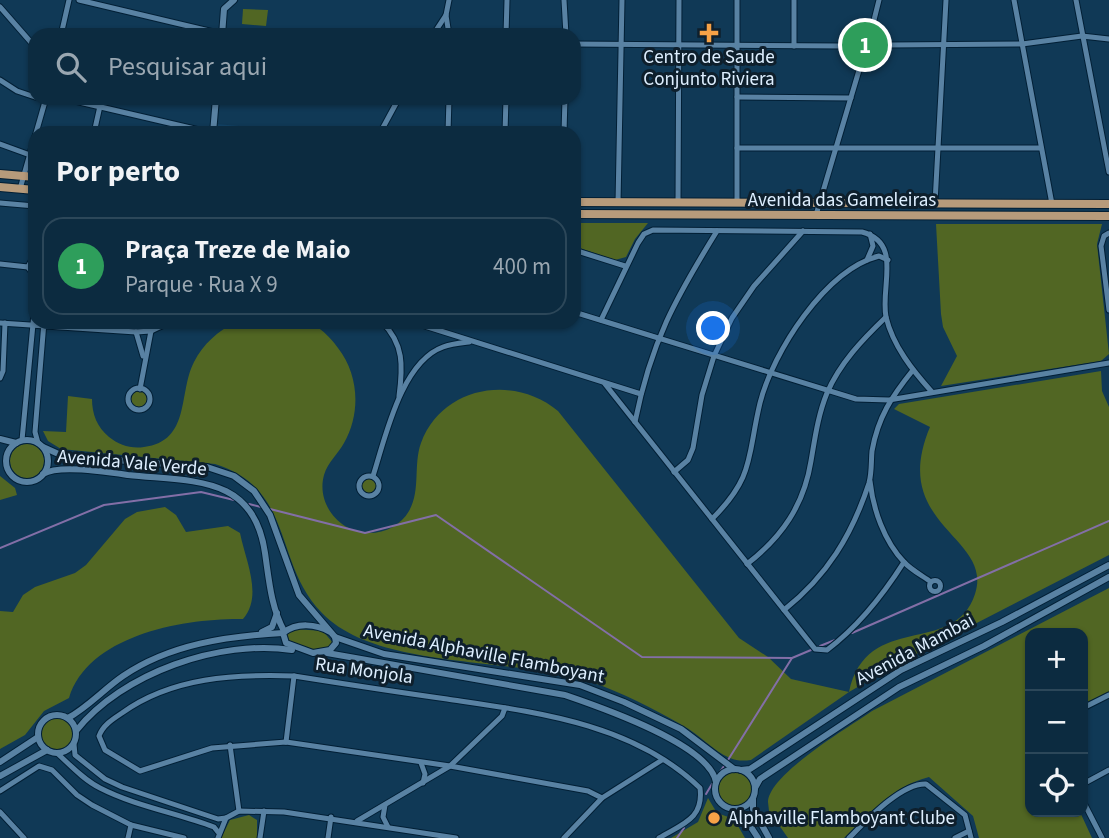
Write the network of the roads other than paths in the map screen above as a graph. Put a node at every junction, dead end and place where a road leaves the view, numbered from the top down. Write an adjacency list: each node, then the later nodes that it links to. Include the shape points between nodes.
1 (69, 0): 18 (street)
2 (79, 0): 19 (street)
3 (234, 0): 20 (street, via 224,9)
4 (449, 0): 16 (street)
5 (507, 0): 23 (street)
6 (564, 0): 24 (street)
7 (622, 0): 29 (street)
8 (679, 0): 31 (street)
9 (737, 0): 32 (street)
10 (794, 0): 34 (street)
11 (879, 0): 17 (street)
12 (946, 0): 36 (street)
13 (1014, 0): 30 (street)
14 (1076, 0): 25 (street)
15 (0, 7): 26 (street)
16 (446, 15): 21 (street); 22 (street)
17 (873, 24): 33 (street, via 884,32); 35 (street, via 851,27)
18 (63, 28)
19 (197, 28)
20 (222, 28)
21 (438, 28)
22 (448, 28)
23 (506, 28)
24 (566, 28)
25 (1083, 36): 27 (street); 30 (street); 58 (street)
26 (28, 39)
27 (1109, 39)
28 (581, 44): 29 (street)
29 (622, 44): 31 (street); 74 (street)
30 (1022, 44): 36 (street); 62 (street)
31 (680, 45): 32 (street); 75 (street)
32 (737, 45): 34 (street); 40 (street)
33 (888, 45): 36 (street); 37 (street, via 879,63)
34 (794, 46): 35 (street)
35 (842, 46): 37 (street, via 847,60)
36 (944, 46): 63 (street)
37 (860, 67): 41 (street)
38 (0, 80): 39 (street)
39 (28, 94)
40 (737, 97): 41 (street); 61 (street)
41 (851, 98): 60 (street)
42 (44, 105): 50 (street)
43 (95, 105): 49 (street)
44 (215, 105): 53 (street)
45 (395, 105): 54 (street)
46 (449, 105): 55 (street)
47 (506, 105): 56 (street)
48 (565, 105): 57 (street)
49 (100, 106): 51 (street); 52 (street)
50 (38, 126)
51 (96, 126)
52 (184, 126)
53 (214, 126)
54 (384, 126)
55 (448, 126)
56 (505, 126)
57 (564, 126)
58 (1106, 136): 66 (street)
59 (0, 144): 64 (street)
60 (836, 147): 61 (street); 63 (street); 77 (street)
61 (737, 148): 76 (street)
62 (1041, 148): 63 (street); 80 (street)
63 (939, 149): 78 (street)
64 (28, 154)
65 (28, 162): 68 (street)
66 (1109, 172)
67 (0, 174): 68 (main road)
68 (24, 176): 69 (main road); 71 (street)
69 (28, 176)
70 (0, 187): 71 (main road)
71 (20, 188): 72 (main road)
72 (28, 189)
73 (581, 202): 74 (main road, Avenida das Gameleiras)
74 (618, 202): 75 (main road, Avenida das Gameleiras)
75 (678, 203): 76 (main road, Avenida das Gameleiras)
76 (737, 203): 77 (main road, Avenida das Gameleiras)
77 (820, 203): 78 (main road, Avenida das Gameleiras); 84 (street)
78 (935, 203): 80 (main road, Avenida das Gameleiras)
79 (0, 204): 82 (street)
80 (1052, 204): 81 (main road, Avenida das Gameleiras)
81 (1109, 204)
82 (28, 206)
83 (581, 214): 84 (main road, Avenida das Gameleiras)
84 (816, 216): 85 (main road, Avenida das Gameleiras)
85 (1109, 216)
86 (703, 231): 87 (street); 92 (street); 98 (street, via 653,230 644,234)
87 (717, 231): 88 (street); 92 (street)
88 (781, 231): 89 (street); 93 (street)
89 (803, 231): 91 (street); 93 (street)
90 (1109, 233): 100 (street, via 1101,246)
91 (870, 234): 95 (street, via 873,246); 96 (street, via 884,244)
92 (709, 243): 116 (street)
93 (789, 246): 118 (street, via 732,318)
94 (581, 252): 98 (street)
95 (867, 260): 96 (street, via 879,256); 123 (street, via 838,280 801,320)
96 (888, 260): 102 (street)
97 (0, 264): 99 (street)
98 (625, 266): 103 (street)
99 (28, 267)
100 (1109, 310)
101 (581, 314): 103 (street)
102 (886, 317): 106 (street); 107 (street)
103 (601, 320): 116 (street)
104 (3, 323): 105 (street); 125 (street)
105 (28, 326)
106 (876, 327): 107 (street); 128 (street, via 858,344)
107 (891, 328): 121 (street)
108 (33, 329): 135 (street)
109 (44, 329): 136 (street, via 35,432)
110 (102, 329): 115 (street)
111 (155, 329): 114 (street)
112 (387, 329): 122 (street, via 398,343)
113 (441, 329): 117 (street)
114 (151, 331): 115 (street); 119 (street)
115 (136, 332): 119 (street)
116 (657, 338): 118 (street); 130 (street)
117 (470, 342): 124 (street, via 441,347); 126 (street)
118 (714, 356): 123 (street); 139 (street, via 693,448 688,460)
119 (144, 357): 127 (street)
120 (1109, 363): 129 (street)
121 (913, 370): 129 (street); 132 (street)
122 (402, 372): 124 (street); 131 (street)
123 (771, 374): 128 (street); 145 (street, via 760,401 745,477 734,498)
124 (411, 375): 131 (street)
125 (0, 378)
126 (605, 384): 130 (street); 133 (street)
127 (140, 388): 127 (street, via 129,398 131,407 140,410 149,406 150,399)
128 (827, 393): 132 (street); 147 (street, via 796,509 771,545)
129 (932, 393): 132 (street)
130 (641, 394): 133 (street)
131 (399, 399): 141 (street)
132 (889, 400): 142 (street, via 872,451)
133 (635, 422): 139 (street)
134 (0, 439): 135 (street)
135 (19, 442): 136 (street); 138 (street, via 8,453)
136 (40, 445): 140 (street, via 48,460); 154 (street, Avenida Vale Verde, via 63,456 207,467 234,476 254,491 270,515 299,595)
137 (0, 456): 138 (street)
138 (7, 466): 140 (street, via 14,477 26,481)
139 (674, 472): 145 (street)
140 (43, 474): 152 (street, Avenida Vale Verde, via 57,469 116,473 212,485 234,493 246,504 262,534)
141 (373, 476): 141 (street, via 359,484 366,496 380,490)
142 (870, 480): 143 (street); 144 (street)
143 (874, 510): 144 (street); 146 (street)
144 (858, 513): 151 (street, via 832,562 811,589)
145 (712, 519): 147 (street)
146 (904, 562): 150 (street); 151 (street, via 870,610 827,650 815,649)
147 (747, 564): 151 (street)
148 (1109, 565): 176 (street, Avenida Mambai, via 901,670 750,769)
149 (1109, 577): 182 (street, Avenida Mambai, via 899,687 808,745 760,779)
150 (931, 582)
151 (784, 610)
152 (277, 613): 153 (street, Avenida Vale Verde); 155 (street, via 272,627)
153 (284, 632): 154 (street, Avenida Alphaville Flamboyant, via 306,625); 155 (street); 156 (street, via 286,643)
154 (332, 634): 157 (street, via 334,648); 176 (street, Avenida Alphaville Flamboyant, via 384,654 603,692 681,729)
155 (256, 635): 162 (street, via 169,652 125,674)
156 (302, 651): 157 (street, Avenida Alphaville Flamboyant); 163 (street, via 271,647 197,656 174,664 115,698)
157 (325, 652): 179 (street, Avenida Alphaville Flamboyant, via 576,699 695,754 715,773)
158 (294, 676): 161 (street, Rua Monjola); 165 (street); 167 (street, Rua Monjola, via 221,677 159,692 134,704 101,730 99,742 118,760 140,771)
159 (1109, 695): 160 (street)
160 (1088, 706)
161 (505, 708): 170 (street); 171 (street, Rua Monjola, via 586,724)
162 (68, 718): 163 (street); 164 (street, via 50,717 40,725)
163 (76, 731): 166 (street)
164 (38, 737): 168 (street); 172 (street)
165 (286, 742): 167 (street); 173 (street)
166 (74, 744): 169 (street); 193 (street, via 75,755 105,779)
167 (230, 745): 188 (street)
168 (47, 750): 169 (street); 178 (street)
169 (58, 754): 198 (street, via 97,787 214,827)
170 (462, 755): 174 (street); 175 (street)
171 (662, 760): 184 (street); 206 (street, Rua Monjola, via 700,788 699,812)
172 (0, 762)
173 (421, 763): 174 (street); 181 (street)
174 (450, 766): 175 (street); 181 (street)
175 (469, 770): 184 (street)
176 (737, 770): 179 (street); 182 (street, via 752,778)
177 (1109, 771): 180 (street)
178 (0, 776)
179 (716, 782): 187 (street, via 718,801)
180 (1088, 782)
181 (422, 783): 186 (street)
182 (755, 788): 185 (street)
183 (0, 791): 195 (street, via 39,766 52,770 85,800)
184 (602, 798): 205 (street)
185 (753, 799): 187 (street); 208 (street, via 753,809)
186 (385, 805): 194 (street); 196 (street, via 383,817)
187 (736, 810): 207 (street)
188 (239, 811): 189 (street); 193 (street)
189 (264, 811): 192 (street); 202 (street)
190 (1088, 811): 212 (street)
191 (0, 812): 199 (street)
192 (331, 817): 194 (street); 203 (street)
193 (226, 818): 198 (street)
194 (355, 821): 196 (street)
195 (131, 825): 200 (street); 201 (street)
196 (388, 827): 204 (street)
197 (968, 831): 209 (street, via 965,815 926,784 918,784 889,801); 210 (street); 211 (street)
198 (218, 835)
199 (24, 838)
200 (128, 838)
201 (184, 838)
202 (260, 838)
203 (328, 838)
204 (456, 838)
205 (564, 838)
206 (659, 838)
207 (758, 838)
208 (769, 838)
209 (849, 838)
210 (955, 838)
211 (971, 838)
212 (1102, 838)

